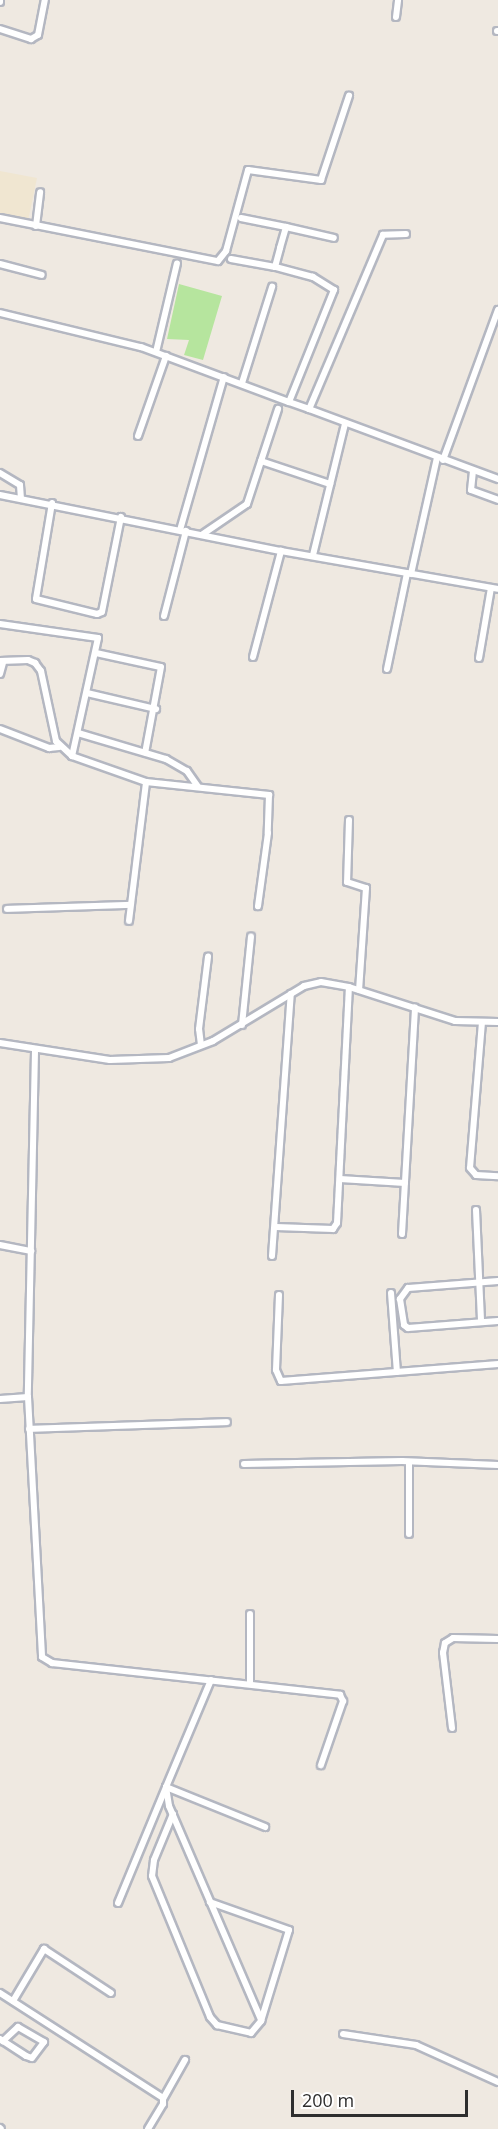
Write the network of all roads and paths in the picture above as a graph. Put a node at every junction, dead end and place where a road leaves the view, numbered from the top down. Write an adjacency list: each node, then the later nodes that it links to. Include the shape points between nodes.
1 (45, 0): 4 (street, via 38,35 31,39)
2 (398, 0): 3 (street)
3 (396, 17)
4 (0, 29)
5 (349, 96): 9 (street, via 321,180 248,170 226,251 218,261)
6 (40, 192): 9 (street)
7 (0, 218): 9 (street)
8 (241, 218): 10 (street)
9 (36, 226)
10 (286, 226): 12 (street); 16 (street)
11 (406, 234): 27 (street, via 383,235)
12 (334, 238)
13 (231, 259): 16 (street)
14 (177, 263): 21 (street)
15 (0, 264): 17 (street)
16 (275, 267): 25 (street, via 320,280 334,290)
17 (42, 275)
18 (272, 287): 24 (street)
19 (498, 310): 30 (street)
20 (0, 313): 21 (street)
21 (156, 352): 22 (street)
22 (166, 356): 23 (street); 29 (street)
23 (224, 377): 24 (street); 41 (street)
24 (242, 383): 25 (street)
25 (289, 402): 27 (street)
26 (278, 409): 31 (street)
27 (309, 409): 28 (street)
28 (345, 424): 30 (street); 35 (street)
29 (138, 436)
30 (440, 459): 32 (street); 45 (street)
31 (261, 461): 35 (street); 42 (street, via 247,504)
32 (473, 471): 34 (street); 38 (street, via 471,490)
33 (0, 473): 37 (street, via 20,485)
34 (498, 479)
35 (330, 484): 44 (street)
36 (0, 495): 37 (street)
37 (21, 498): 39 (street)
38 (498, 500)
39 (52, 503): 40 (street); 40 (street, via 36,599 97,614 102,612)
40 (121, 517): 41 (street)
41 (183, 530): 42 (street); 47 (street)
42 (203, 534): 43 (street)
43 (281, 551): 44 (street); 50 (street)
44 (313, 555): 45 (street)
45 (409, 574): 46 (street); 53 (street)
46 (494, 589): 51 (street)
47 (164, 616)
48 (0, 624): 49 (street, via 94,636 98,640)
49 (96, 653): 55 (street); 56 (street, via 159,665 162,672)
50 (253, 657)
51 (479, 658)
52 (2, 662): 54 (street); 59 (street, via 28,660 40,671)
53 (387, 669)
54 (0, 674)
55 (87, 693): 56 (street); 58 (street)
56 (156, 709): 60 (street)
57 (0, 729): 59 (street, via 49,748)
58 (78, 733): 60 (street); 61 (street)
59 (59, 747): 61 (street)
60 (145, 753): 63 (street, via 177,764 193,777)
61 (72, 756): 62 (street)
62 (146, 782): 63 (street); 65 (street)
63 (198, 787): 66 (street, via 268,795 268,833)
64 (349, 820): 72 (street, via 347,882 366,888)
65 (130, 905): 67 (street); 68 (street)
66 (258, 906)
67 (7, 909)
68 (129, 921)
69 (251, 936): 77 (street)
70 (208, 957): 79 (street, via 199,1029)
71 (350, 987): 72 (street); 73 (street, via 312,982); 82 (street)
72 (358, 990): 74 (street)
73 (291, 994): 77 (street); 85 (street)
74 (415, 1007): 75 (street, via 455,1021); 83 (street)
75 (482, 1022): 76 (street); 81 (street, via 470,1168 476,1175)
76 (498, 1022)
77 (242, 1025): 79 (street)
78 (0, 1043): 80 (street)
79 (201, 1045): 80 (street, via 148,1062)
80 (35, 1051): 88 (street)
81 (498, 1176)
82 (340, 1179): 83 (street); 85 (street, via 336,1227)
83 (405, 1183): 86 (street)
84 (476, 1210): 91 (street)
85 (276, 1227): 89 (street)
86 (402, 1234)
87 (0, 1245): 88 (street)
88 (31, 1251): 98 (street)
89 (272, 1256)
90 (498, 1281): 91 (street)
91 (477, 1283): 95 (street); 95 (street, via 408,1288 400,1299 404,1325 408,1328)
92 (391, 1293): 97 (street)
93 (279, 1295): 97 (street, via 276,1370 281,1381)
94 (498, 1321): 95 (street)
95 (481, 1322)
96 (498, 1364): 97 (street)
97 (397, 1372)
98 (28, 1397): 99 (street); 101 (street)
99 (0, 1399)
100 (227, 1422): 101 (street)
101 (29, 1429): 108 (street, via 42,1657 52,1663)
102 (409, 1462): 103 (street); 104 (street); 105 (street)
103 (244, 1464)
104 (498, 1465)
105 (409, 1534)
106 (250, 1614): 109 (street)
107 (498, 1639): 110 (street, via 453,1638 445,1643)
108 (211, 1680): 109 (street); 112 (street)
109 (250, 1684): 111 (street, via 342,1697)
110 (453, 1728)
111 (321, 1765)
112 (166, 1787): 113 (street); 114 (street); 116 (street)
113 (172, 1814): 115 (street); 120 (street, via 154,1860 152,1876 210,2017 217,2025 246,2034 255,2031)
114 (265, 1827)
115 (210, 1902): 120 (street); 120 (street, via 289,1930)
116 (118, 1903)
117 (0, 1993): 119 (street)
118 (111, 1993): 119 (street, via 44,1948)
119 (13, 2001): 125 (street)
120 (261, 2021)
121 (343, 2034): 124 (street, via 416,2045)
122 (1, 2040): 122 (street, via 34,2058 44,2042 18,2027)
123 (185, 2060): 125 (street)
124 (498, 2082)
125 (163, 2099): 126 (street)
126 (148, 2129)

